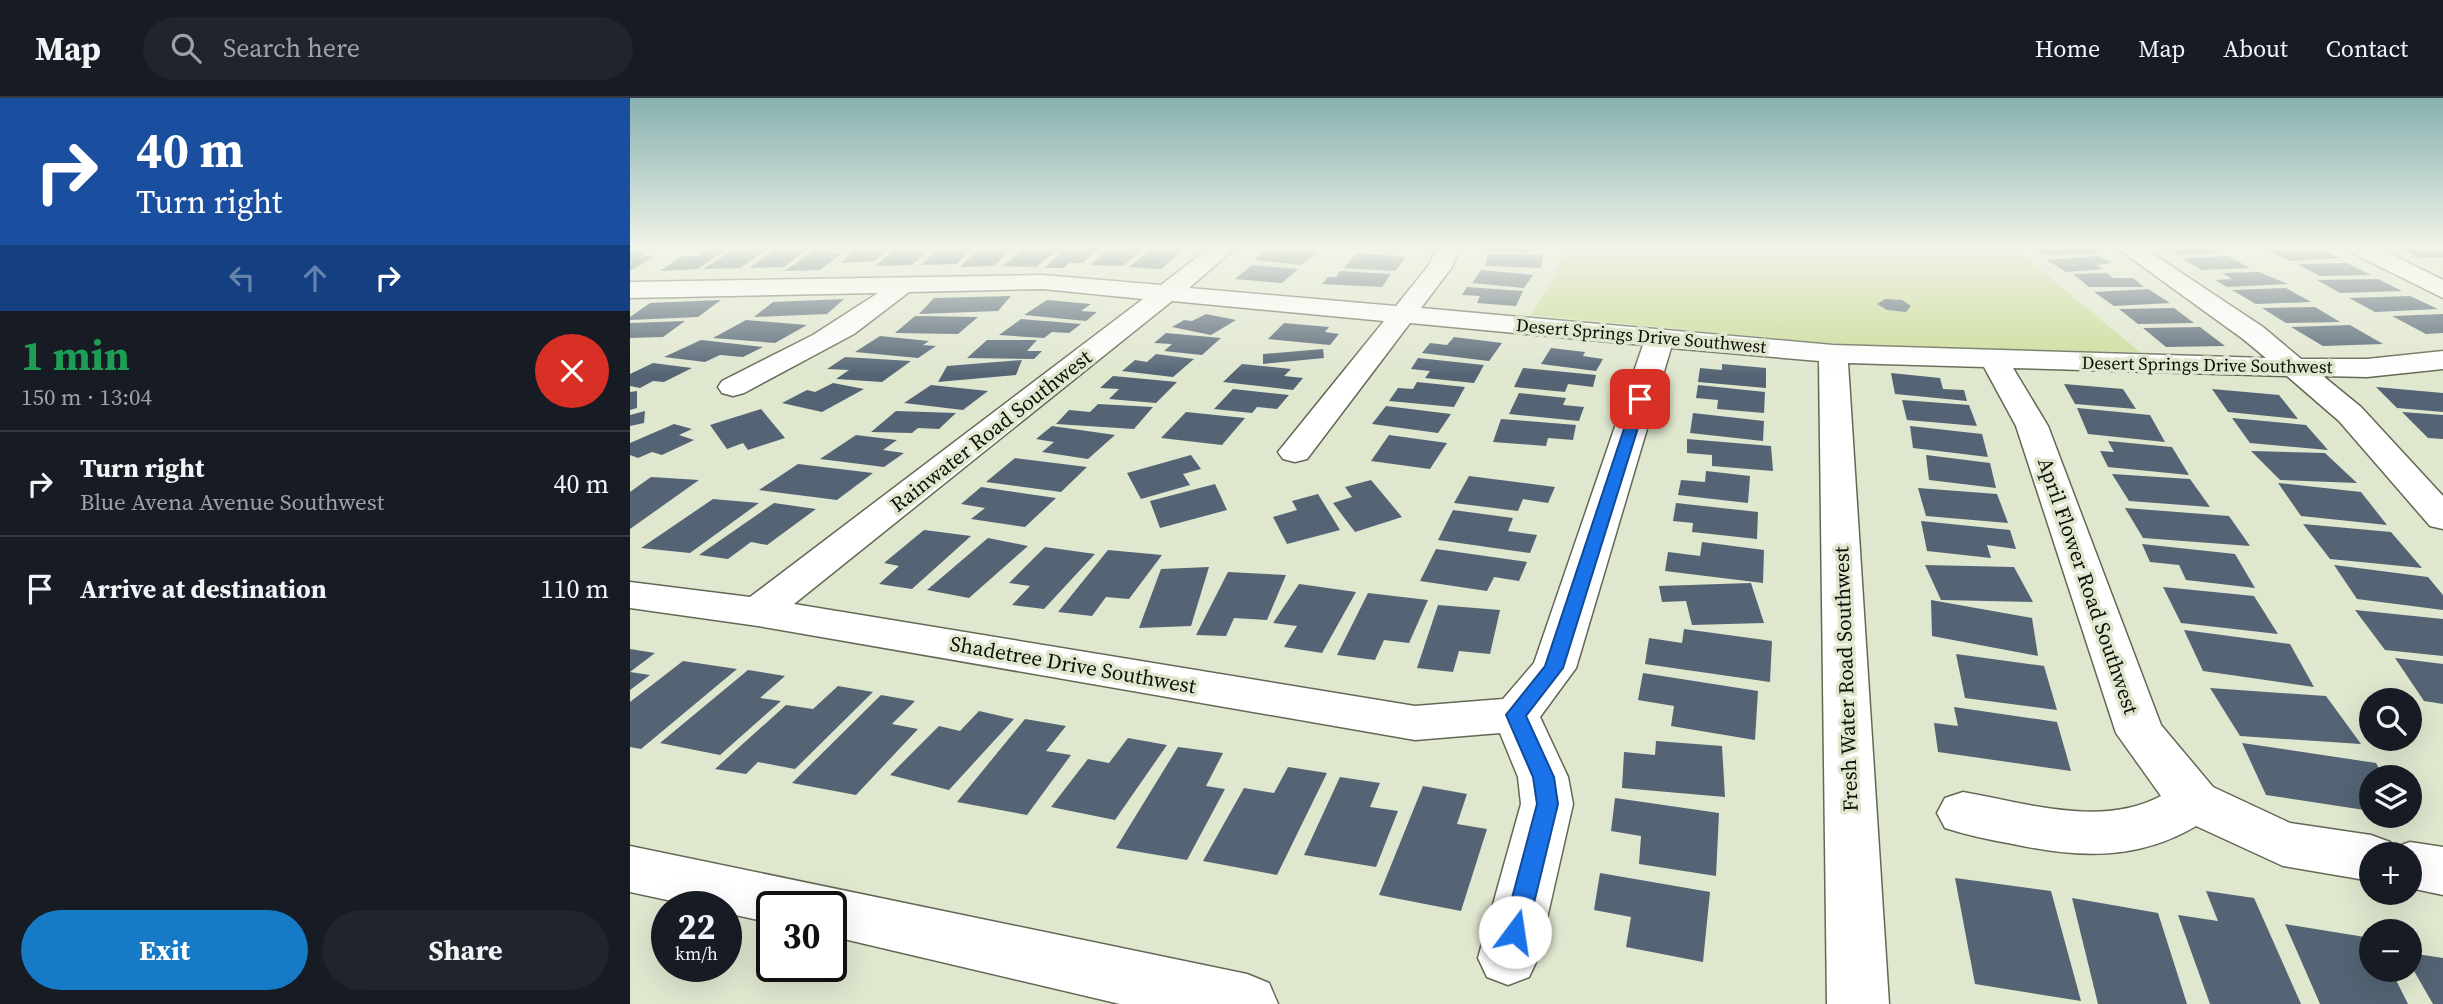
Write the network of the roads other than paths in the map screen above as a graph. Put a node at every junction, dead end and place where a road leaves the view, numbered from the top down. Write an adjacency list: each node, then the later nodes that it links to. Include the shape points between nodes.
1 (897, 290): 13 (street, via 875,310)
2 (1139, 290): 6 (street, Desert Springs Drive Southwest)
3 (1173, 290): 6 (street, Rainwater Road Southwest)
4 (1421, 290): 7 (street)
5 (2191, 290): 12 (street)
6 (1170, 293): 7 (street, Desert Springs Drive Southwest); 17 (street, Rainwater Road Southwest)
7 (1402, 314): 8 (street, Desert Springs Drive Southwest); 14 (street)
8 (1660, 337): 9 (street, Desert Springs Drive Southwest); 18 (street, via 1554,668)
9 (1833, 354): 10 (street, Desert Springs Drive Southwest); 29 (street, Fresh Water Road Southwest)
10 (1994, 360): 12 (street, Desert Springs Drive Southwest); 19 (street, April Flower Road Southwest, via 2032,426 2140,733)
11 (2443, 360): 12 (street, Desert Springs Drive Southwest, via 2367,368)
12 (2294, 367): 15 (street, via 2350,414)
13 (733, 387)
14 (1294, 452)
15 (2443, 518)
16 (630, 595): 17 (street, Shadetree Drive Southwest)
17 (758, 612): 18 (street, Shadetree Drive Southwest, via 1415,723)
18 (1516, 715): 27 (street, via 1543,777 1547,804)
19 (2195, 802): 20 (street, via 2151,825 2111,833); 21 (street, via 2283,844)
20 (1963, 813)
21 (2359, 857)
22 (2422, 867): 24 (street)
23 (630, 869): 25 (street)
24 (2443, 871)
25 (756, 895)
26 (847, 915): 28 (street)
27 (1508, 958)
28 (1247, 1004)
29 (1858, 1004)

